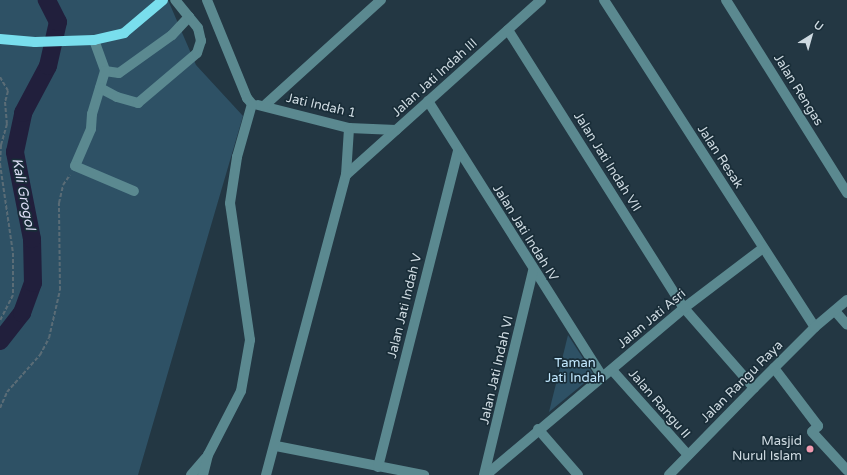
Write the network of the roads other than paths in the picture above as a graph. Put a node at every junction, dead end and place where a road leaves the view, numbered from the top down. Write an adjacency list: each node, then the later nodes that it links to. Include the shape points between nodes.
1 (163, 0): 11 (main road, via 124,33)
2 (174, 0): 8 (street)
3 (207, 0): 15 (street, via 246,98)
4 (381, 0): 16 (street, via 272,96)
5 (541, 0): 9 (street, Jalan Jati Indah III)
6 (604, 0): 23 (street, Jalan Resak)
7 (726, 0): 22 (street, Jalan Rengas)
8 (189, 17): 12 (street, via 168,38 119,73); 13 (street, via 198,28 202,41 197,52 138,103 117,97)
9 (508, 30): 14 (street, Jalan Jati Indah III); 26 (street, Jalan Jati Indah VII)
10 (0, 39): 11 (main road, via 35,42)
11 (94, 40): 12 (street)
12 (105, 71): 13 (street)
13 (100, 88): 21 (street, via 92,114 91,129 75,166)
14 (428, 101): 18 (street, Jalan Jati Indah III); 19 (street, Jalan Jati Indah IV)
15 (252, 104): 16 (street, Jati Indah 1); 36 (street, via 237,157 230,203 250,340 241,391)
16 (264, 106): 17 (street, Jati Indah 1)
17 (349, 128): 18 (street, Jati Indah 1); 20 (street)
18 (396, 130): 20 (street, Jalan Jati Indah III)
19 (458, 151): 24 (street, Jalan Jati Indah IV); 38 (street, Jalan Jati Indah V)
20 (346, 175): 35 (street)
21 (134, 191)
22 (847, 193)
23 (763, 248): 26 (street, Jalan Jati Asri); 29 (street, Jalan Resak)
24 (534, 271): 32 (street, Jalan Jati Indah IV); 44 (street, Jalan Jati Indah VI)
25 (847, 300): 27 (street, Jalan Rangu Raya)
26 (684, 308): 31 (street, Jalan Jati Asri); 33 (street, Jalan Jati Indah VII)
27 (835, 311): 28 (street); 29 (street, Jalan Rangu Raya)
28 (847, 325)
29 (815, 327): 30 (street, Jalan Rangu Raya)
30 (774, 368): 33 (street, Jalan Rangu Raya); 39 (street, via 818,426 812,432)
31 (612, 370): 32 (street, Jalan Jati Asri); 37 (street, Jalan Rangu II)
32 (602, 376): 34 (street, Jalan Jati Asri)
33 (754, 388): 37 (street, Jalan Rangu Raya)
34 (538, 429): 44 (street, Jalan Jati Asri); 45 (street)
35 (276, 446): 38 (street); 42 (street)
36 (208, 455): 40 (street); 41 (street)
37 (688, 455): 46 (street, Jalan Rangu Raya)
38 (378, 467): 43 (street)
39 (847, 470)
40 (191, 475)
41 (203, 475)
42 (266, 475)
43 (424, 475)
44 (485, 475)
45 (578, 475)
46 (669, 475)

